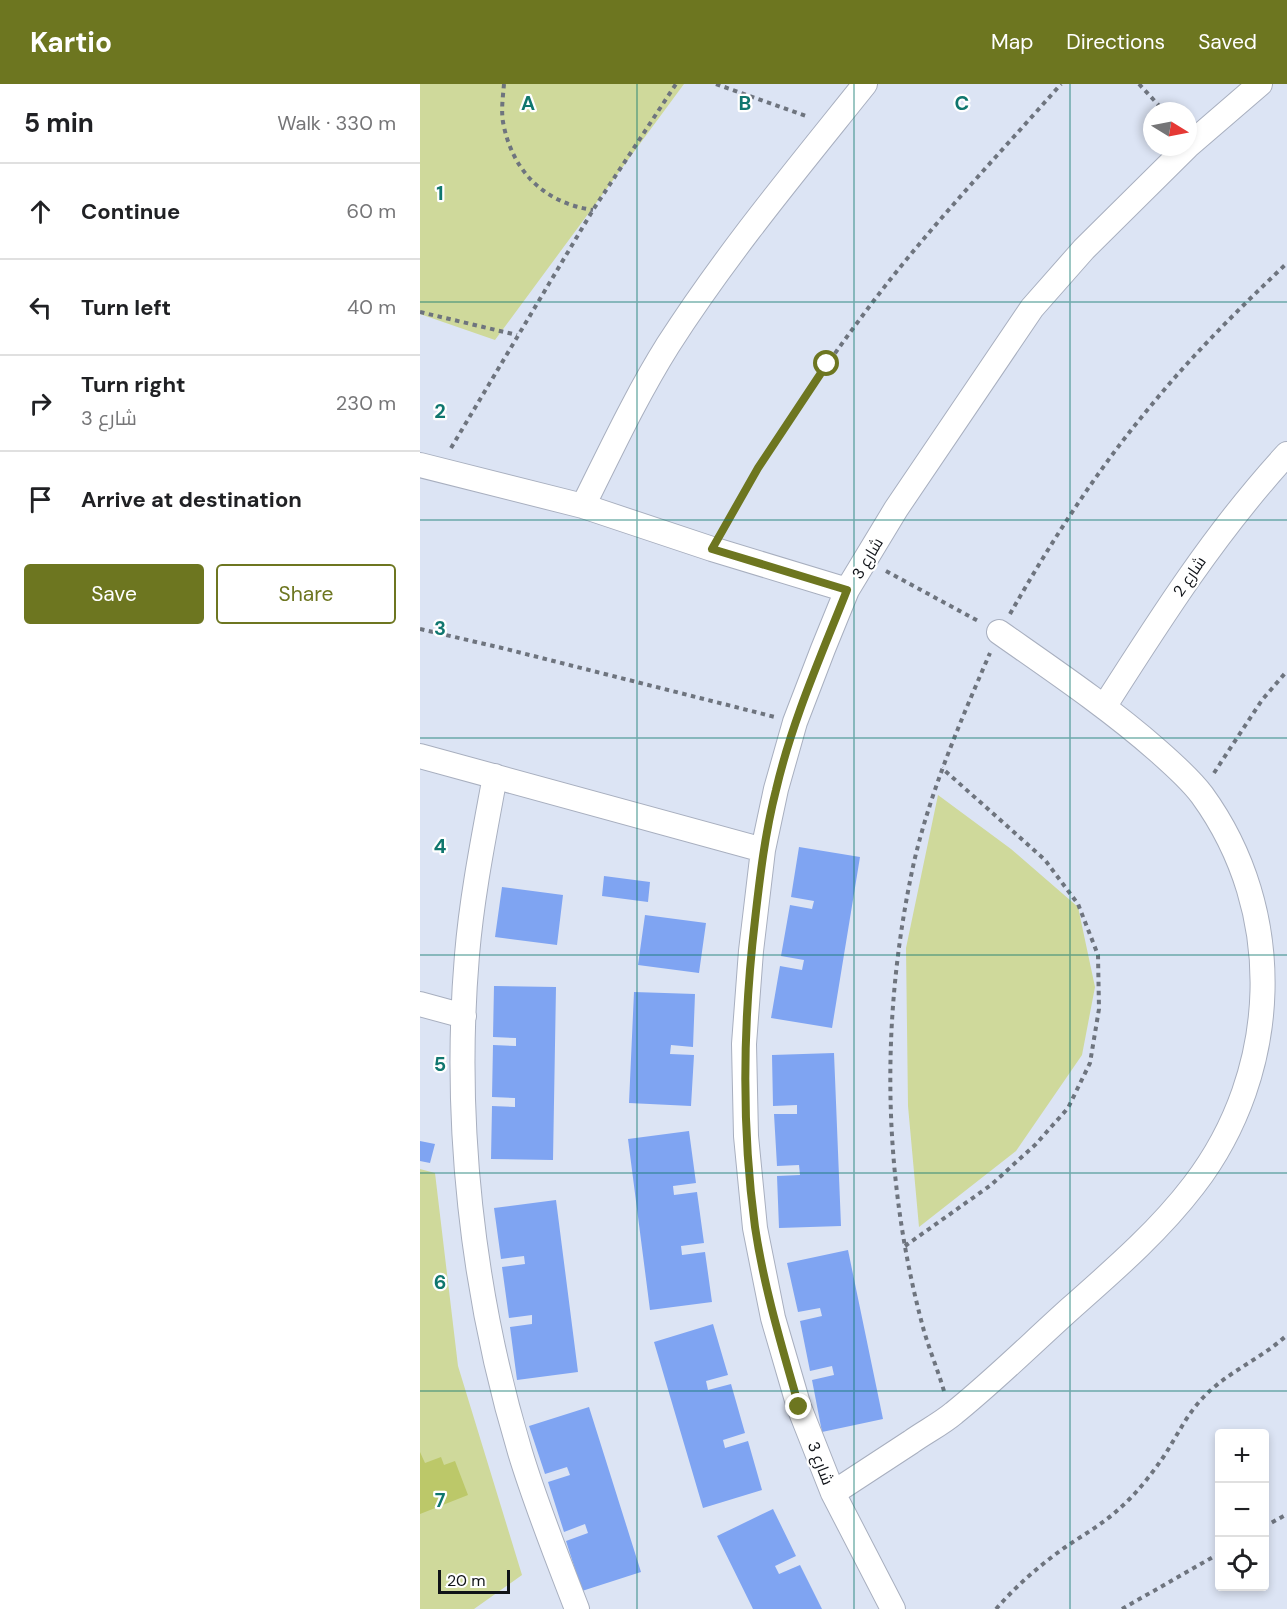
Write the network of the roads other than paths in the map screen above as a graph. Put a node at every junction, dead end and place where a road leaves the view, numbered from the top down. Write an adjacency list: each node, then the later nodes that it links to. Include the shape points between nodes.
1 (865, 84): 7 (street, via 742,238 667,347)
2 (1260, 84): 3 (street, شارع 3)
3 (1197, 138)
4 (1177, 156): 8 (street, شارع 3, via 1084,249 1032,308 896,509)
5 (1287, 454): 10 (street, شارع 2, via 1213,543)
6 (429, 467): 7 (street)
7 (583, 506): 8 (street)
8 (847, 590): 13 (street, شارع 3, via 795,722)
9 (999, 632): 10 (street)
10 (1104, 707): 16 (street, via 1201,794 1240,860 1261,935 1264,974 1263,1013 1254,1060 1239,1105 1194,1184 1125,1260 952,1414)
11 (420, 756): 12 (street)
12 (495, 776): 13 (street); 15 (street, via 467,954)
13 (763, 850): 16 (street, شارع 3, via 744,1044 746,1136 755,1228 773,1318 799,1407)
14 (420, 1005): 15 (street)
15 (464, 1016): 17 (street, via 463,1104 469,1192 497,1366 520,1451)
16 (833, 1493): 18 (street, شارع 3)
17 (578, 1609)
18 (893, 1609)

